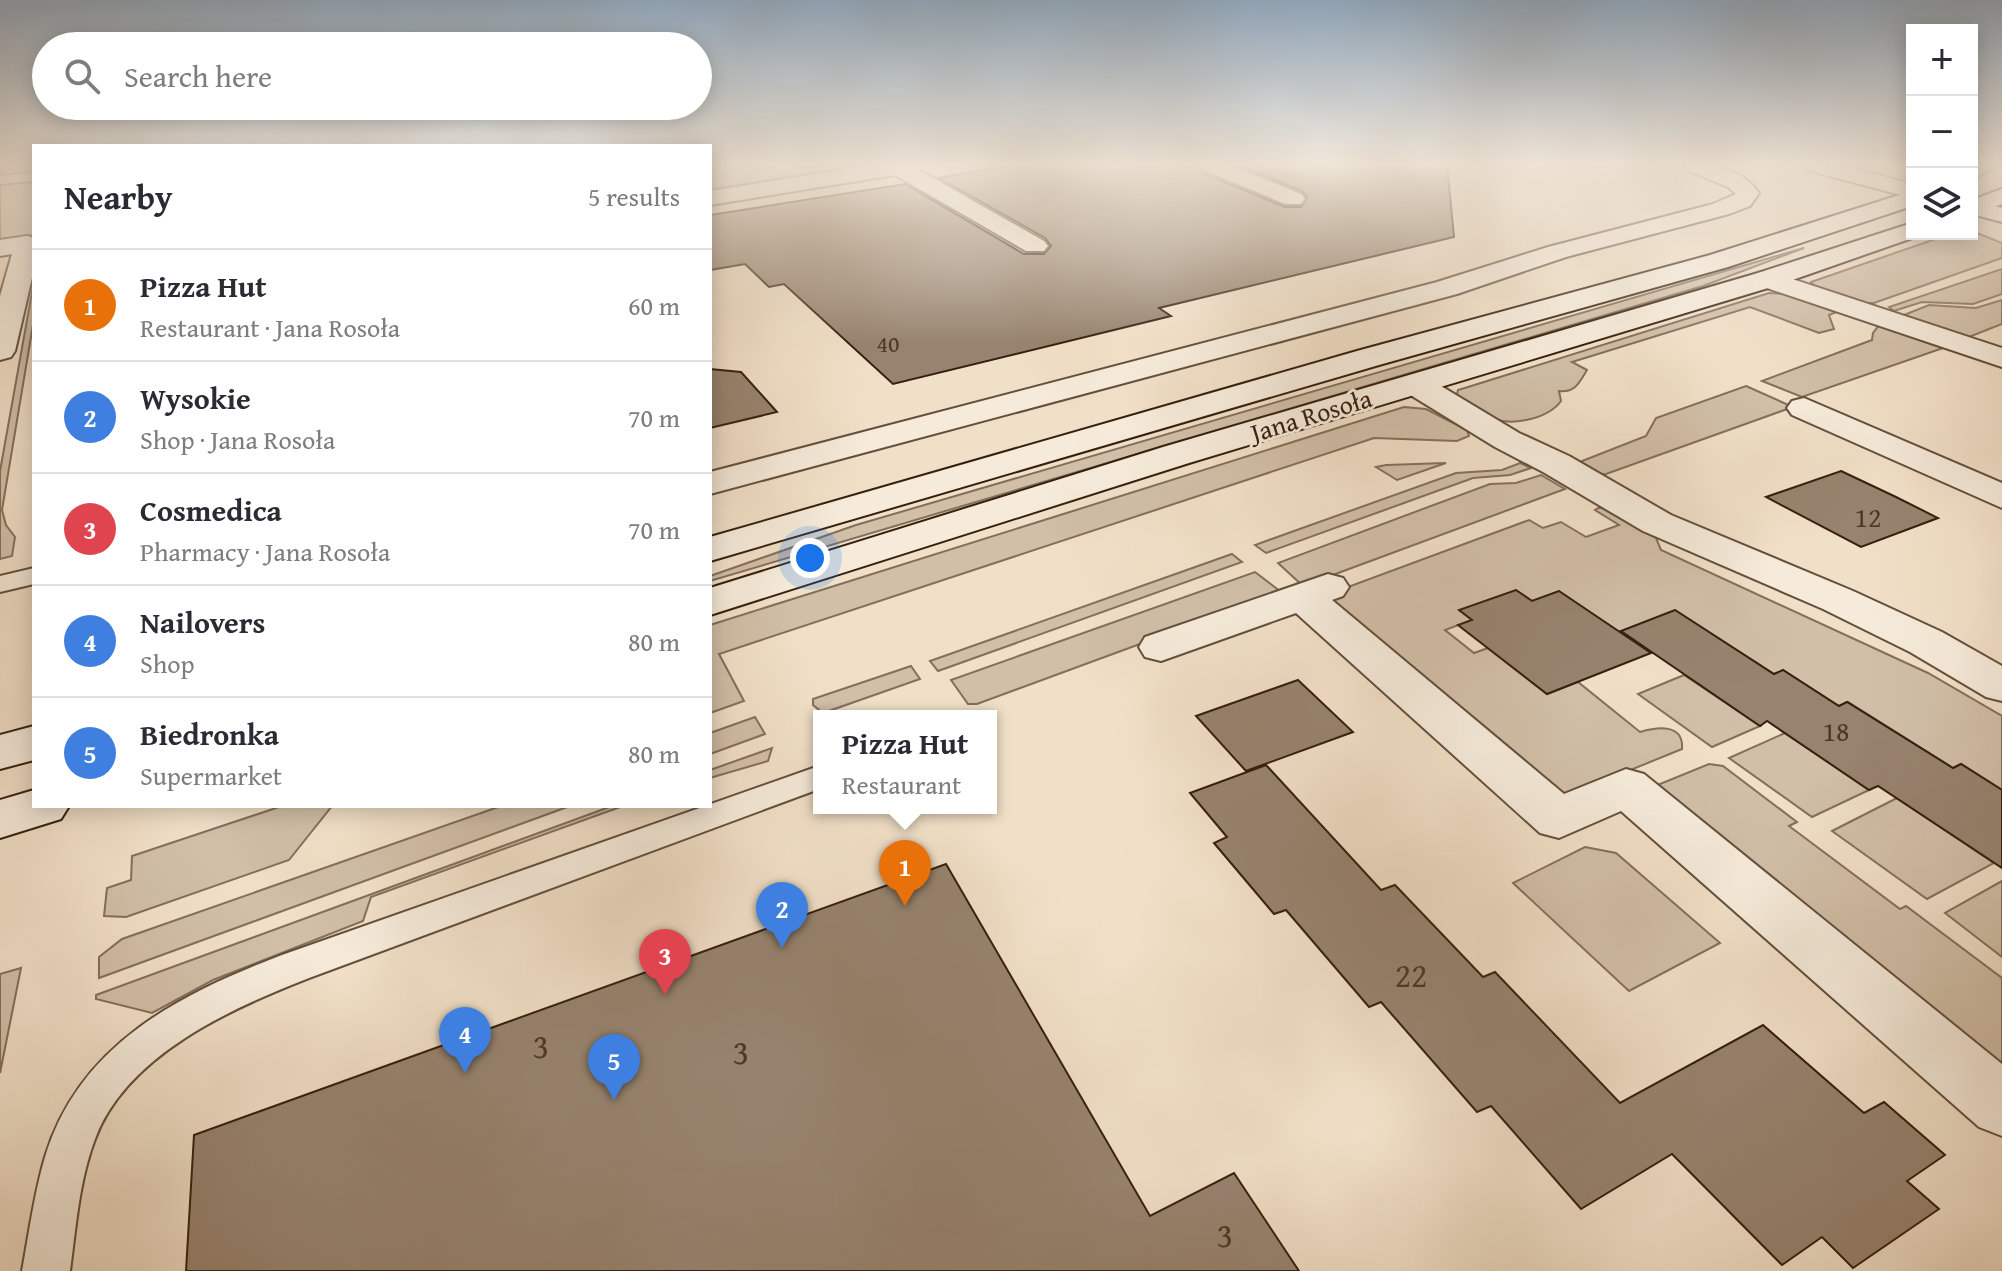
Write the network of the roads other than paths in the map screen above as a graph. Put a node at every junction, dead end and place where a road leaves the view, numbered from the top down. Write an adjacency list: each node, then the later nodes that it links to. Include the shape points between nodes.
1 (1000, 224): 6 (street)
2 (1663, 224): 12 (street, via 1447,288)
3 (1831, 224): 14 (street, Jana Rosoła)
4 (1906, 232): 7 (street, Jana Rosoła)
5 (20, 245): 8 (street)
6 (1035, 246)
7 (1768, 279): 9 (street); 10 (street, Jana Rosoła)
8 (0, 351)
9 (2002, 358)
10 (1415, 384): 17 (street, Jana Rosoła); 19 (street, via 1657,523 1851,606)
11 (1804, 408): 13 (street)
12 (712, 482)
13 (2002, 497)
14 (712, 548)
15 (32, 576): 16 (lane)
16 (0, 584)
17 (712, 601)
18 (1161, 647): 25 (street, via 1317,591 1559,819 1626,787)
19 (2002, 686)
20 (32, 744): 21 (street)
21 (0, 752)
22 (813, 779): 26 (lane, via 230,991 157,1032 120,1065 89,1105 68,1145)
23 (36, 808): 24 (street)
24 (0, 819)
25 (2002, 1105)
26 (46, 1271)

